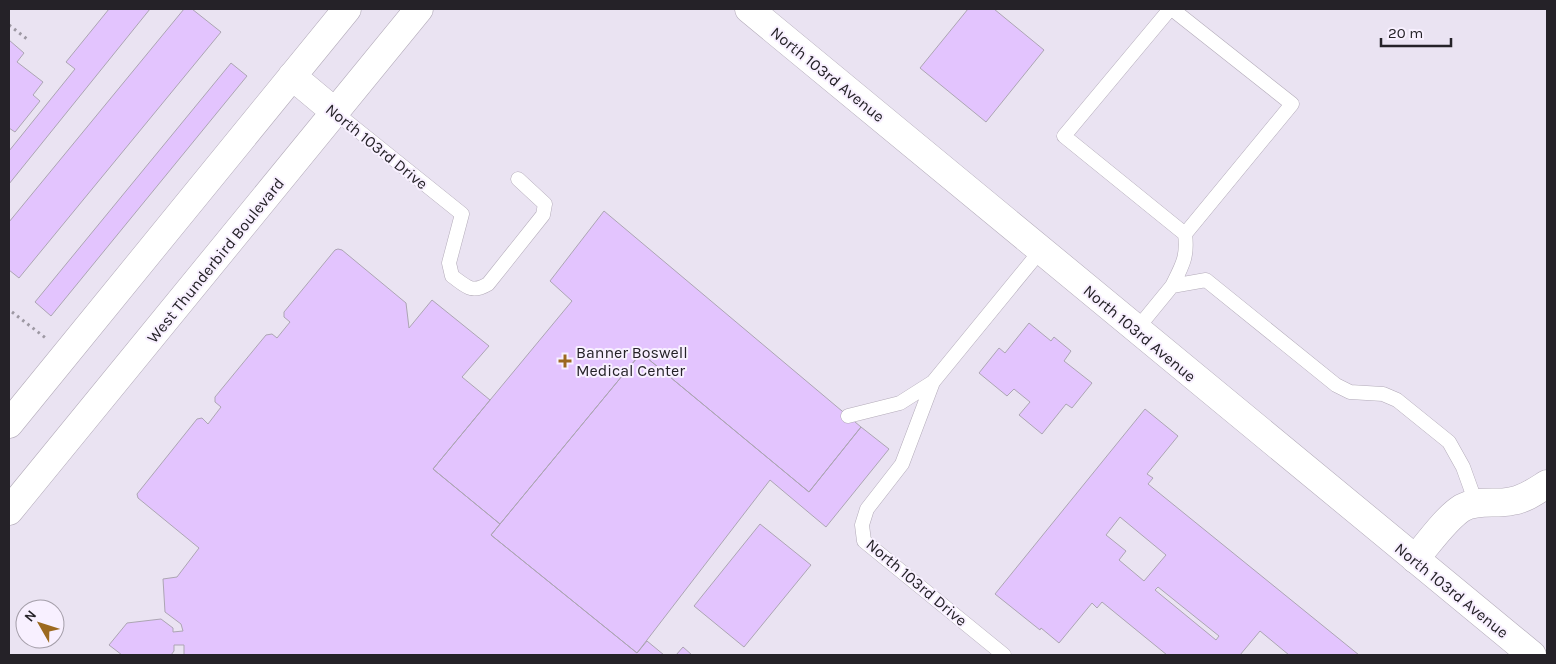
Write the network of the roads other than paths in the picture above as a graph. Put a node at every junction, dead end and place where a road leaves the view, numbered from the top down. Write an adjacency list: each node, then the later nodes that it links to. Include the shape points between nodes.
1 (347, 9): 5 (street)
2 (419, 9): 6 (street, West Thunderbird Boulevard)
3 (749, 9): 9 (street, North 103rd Avenue)
4 (1171, 9): 8 (lane, via 1064,136); 8 (lane, via 1292,104)
5 (292, 76): 6 (street, North 103rd Drive); 14 (street)
6 (335, 112): 7 (lane, North 103rd Drive, via 462,214 449,263 452,276 469,288 478,290 488,284 543,215 545,204); 17 (street, West Thunderbird Boulevard)
7 (518, 180)
8 (1185, 234): 10 (lane, via 1185,262)
9 (1041, 250): 11 (street, North 103rd Avenue); 12 (lane, North 103rd Drive)
10 (1172, 286): 11 (lane); 16 (lane, via 1206,280 1336,385 1350,392 1383,394 1397,400 1449,442 1463,466)
11 (1136, 330): 18 (street, North 103rd Avenue)
12 (933, 382): 13 (lane, via 900,404); 19 (lane, North 103rd Drive, via 902,464 867,509 862,524 864,541)
13 (848, 416)
14 (9, 424)
15 (1547, 484): 16 (street, via 1514,501)
16 (1476, 503): 18 (street, via 1452,515)
17 (9, 511)
18 (1415, 560): 20 (street, North 103rd Avenue)
19 (1004, 655)
20 (1532, 655)

